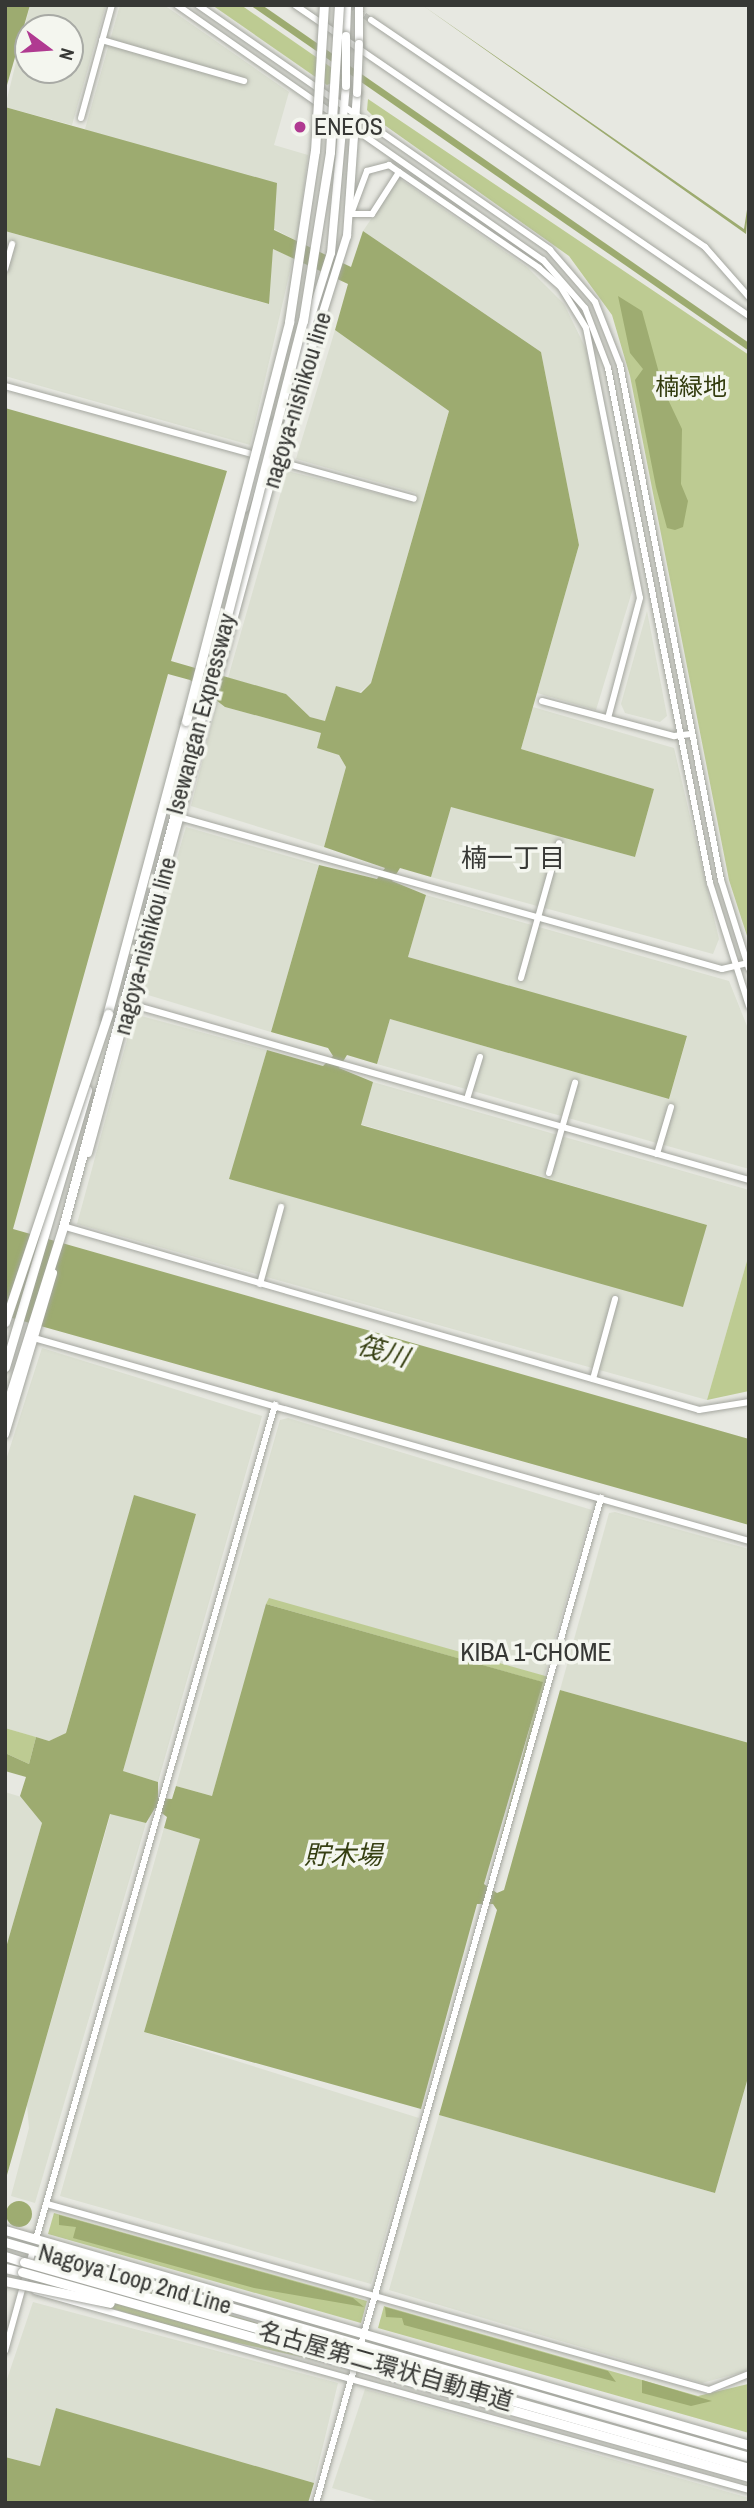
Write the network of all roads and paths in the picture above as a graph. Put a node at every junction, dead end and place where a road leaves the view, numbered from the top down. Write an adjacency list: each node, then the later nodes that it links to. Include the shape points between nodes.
1 (113, 5): 10 (street)
2 (177, 5): 15 (street)
3 (198, 5): 12 (street)
4 (295, 5): 22 (street)
5 (324, 5): 39 (highway, Isewangan Expressway, bridge, via 315,152 289,322)
6 (339, 5): 55 (highway, Isewangan Expressway, bridge, via 327,176 297,348 117,1028)
7 (347, 5): 12 (main road, nagoya-nishikou line, bridge)
8 (359, 5): 13 (main road, nagoya-nishikou line, bridge)
9 (371, 20): 21 (street, via 705,247)
10 (102, 40): 11 (street); 14 (street)
11 (244, 81)
12 (345, 107): 13 (street); 15 (main road, nagoya-nishikou line)
13 (357, 115): 16 (main road, nagoya-nishikou line); 29 (street, via 550,250 595,302 620,365)
14 (81, 118)
15 (344, 121): 16 (street); 24 (main road, nagoya-nishikou line, via 331,253)
16 (356, 129): 18 (main road, nagoya-nishikou line); 30 (street, via 543,260 585,308 608,368)
17 (399, 172): 18 (street, via 372,214); 18 (street, via 379,163 367,171); 28 (street, via 539,268 560,286 586,328 640,598)
18 (351, 214): 25 (main road, nagoya-nishikou line)
19 (12, 244): 20 (street)
20 (5, 270)
21 (749, 298)
22 (749, 316)
23 (5, 387): 24 (street)
24 (261, 456): 25 (street); 54 (main road, nagoya-nishikou line, bridge, via 188,695 48,1222)
25 (277, 459): 26 (street); 31 (main road, nagoya-nishikou line)
26 (414, 499)
27 (541, 701): 28 (street)
28 (608, 718): 30 (street)
29 (691, 734): 30 (street); 35 (street, via 721,880)
30 (680, 736): 34 (street, via 710,883)
31 (179, 817): 33 (street); 37 (main road, nagoya-nishikou line)
32 (559, 843): 33 (street)
33 (539, 916): 34 (street, via 722,969); 36 (street)
34 (735, 966): 35 (street); 38 (street)
35 (748, 966)
36 (522, 978)
37 (130, 1004): 42 (street); 49 (main road, nagoya-nishikou line)
38 (749, 1006)
39 (108, 1014): 52 (highway, bridge); 56 (highway, Isewangan Expressway, bridge)
40 (480, 1057): 42 (street)
41 (575, 1083): 44 (street)
42 (467, 1099): 44 (street)
43 (671, 1107): 45 (street)
44 (562, 1126): 45 (street); 46 (street)
45 (657, 1154): 47 (street)
46 (549, 1173)
47 (749, 1180)
48 (281, 1207): 50 (street)
49 (66, 1227): 50 (street); 53 (main road, nagoya-nishikou line)
50 (260, 1284): 57 (street)
51 (615, 1299): 57 (street)
52 (5, 1322)
53 (34, 1338): 59 (street); 62 (main road, nagoya-nishikou line)
54 (5, 1360)
55 (20, 1366): 60 (highway, Isewangan Expressway); 61 (highway)
56 (5, 1367)
57 (593, 1379): 58 (street, via 699,1409)
58 (749, 1402)
59 (275, 1405): 63 (street); 65 (street)
60 (5, 1411)
61 (5, 1425)
62 (5, 1434)
63 (601, 1498): 64 (street); 74 (street)
64 (749, 1541)
65 (47, 2204): 67 (street); 74 (street)
66 (5, 2230): 67 (highway, Nagoya Loop 2nd Line)
67 (36, 2239): 76 (highway, Nagoya Loop 2nd Line)
68 (5, 2242): 69 (highway, Nagoya Loop 2nd Line)
69 (33, 2250): 73 (street); 77 (highway, Nagoya Loop 2nd Line)
70 (5, 2257): 83 (highway, 名古屋第二環状自動車道, bridge)
71 (5, 2269): 75 (highway, bridge)
72 (5, 2281): 75 (highway, bridge)
73 (23, 2288): 78 (street); 80 (street)
74 (377, 2296): 76 (street); 79 (street, via 709,2390)
75 (160, 2311): 84 (highway, 名古屋第二環状自動車道, bridge)
76 (366, 2333): 77 (street); 81 (highway, Nagoya Loop 2nd Line)
77 (363, 2343): 80 (street); 82 (highway, Nagoya Loop 2nd Line)
78 (5, 2351)
79 (749, 2375)
80 (354, 2376): 85 (street); 86 (street)
81 (749, 2445)
82 (749, 2457)
83 (749, 2468)
84 (749, 2477)
85 (749, 2490)
86 (316, 2503)

